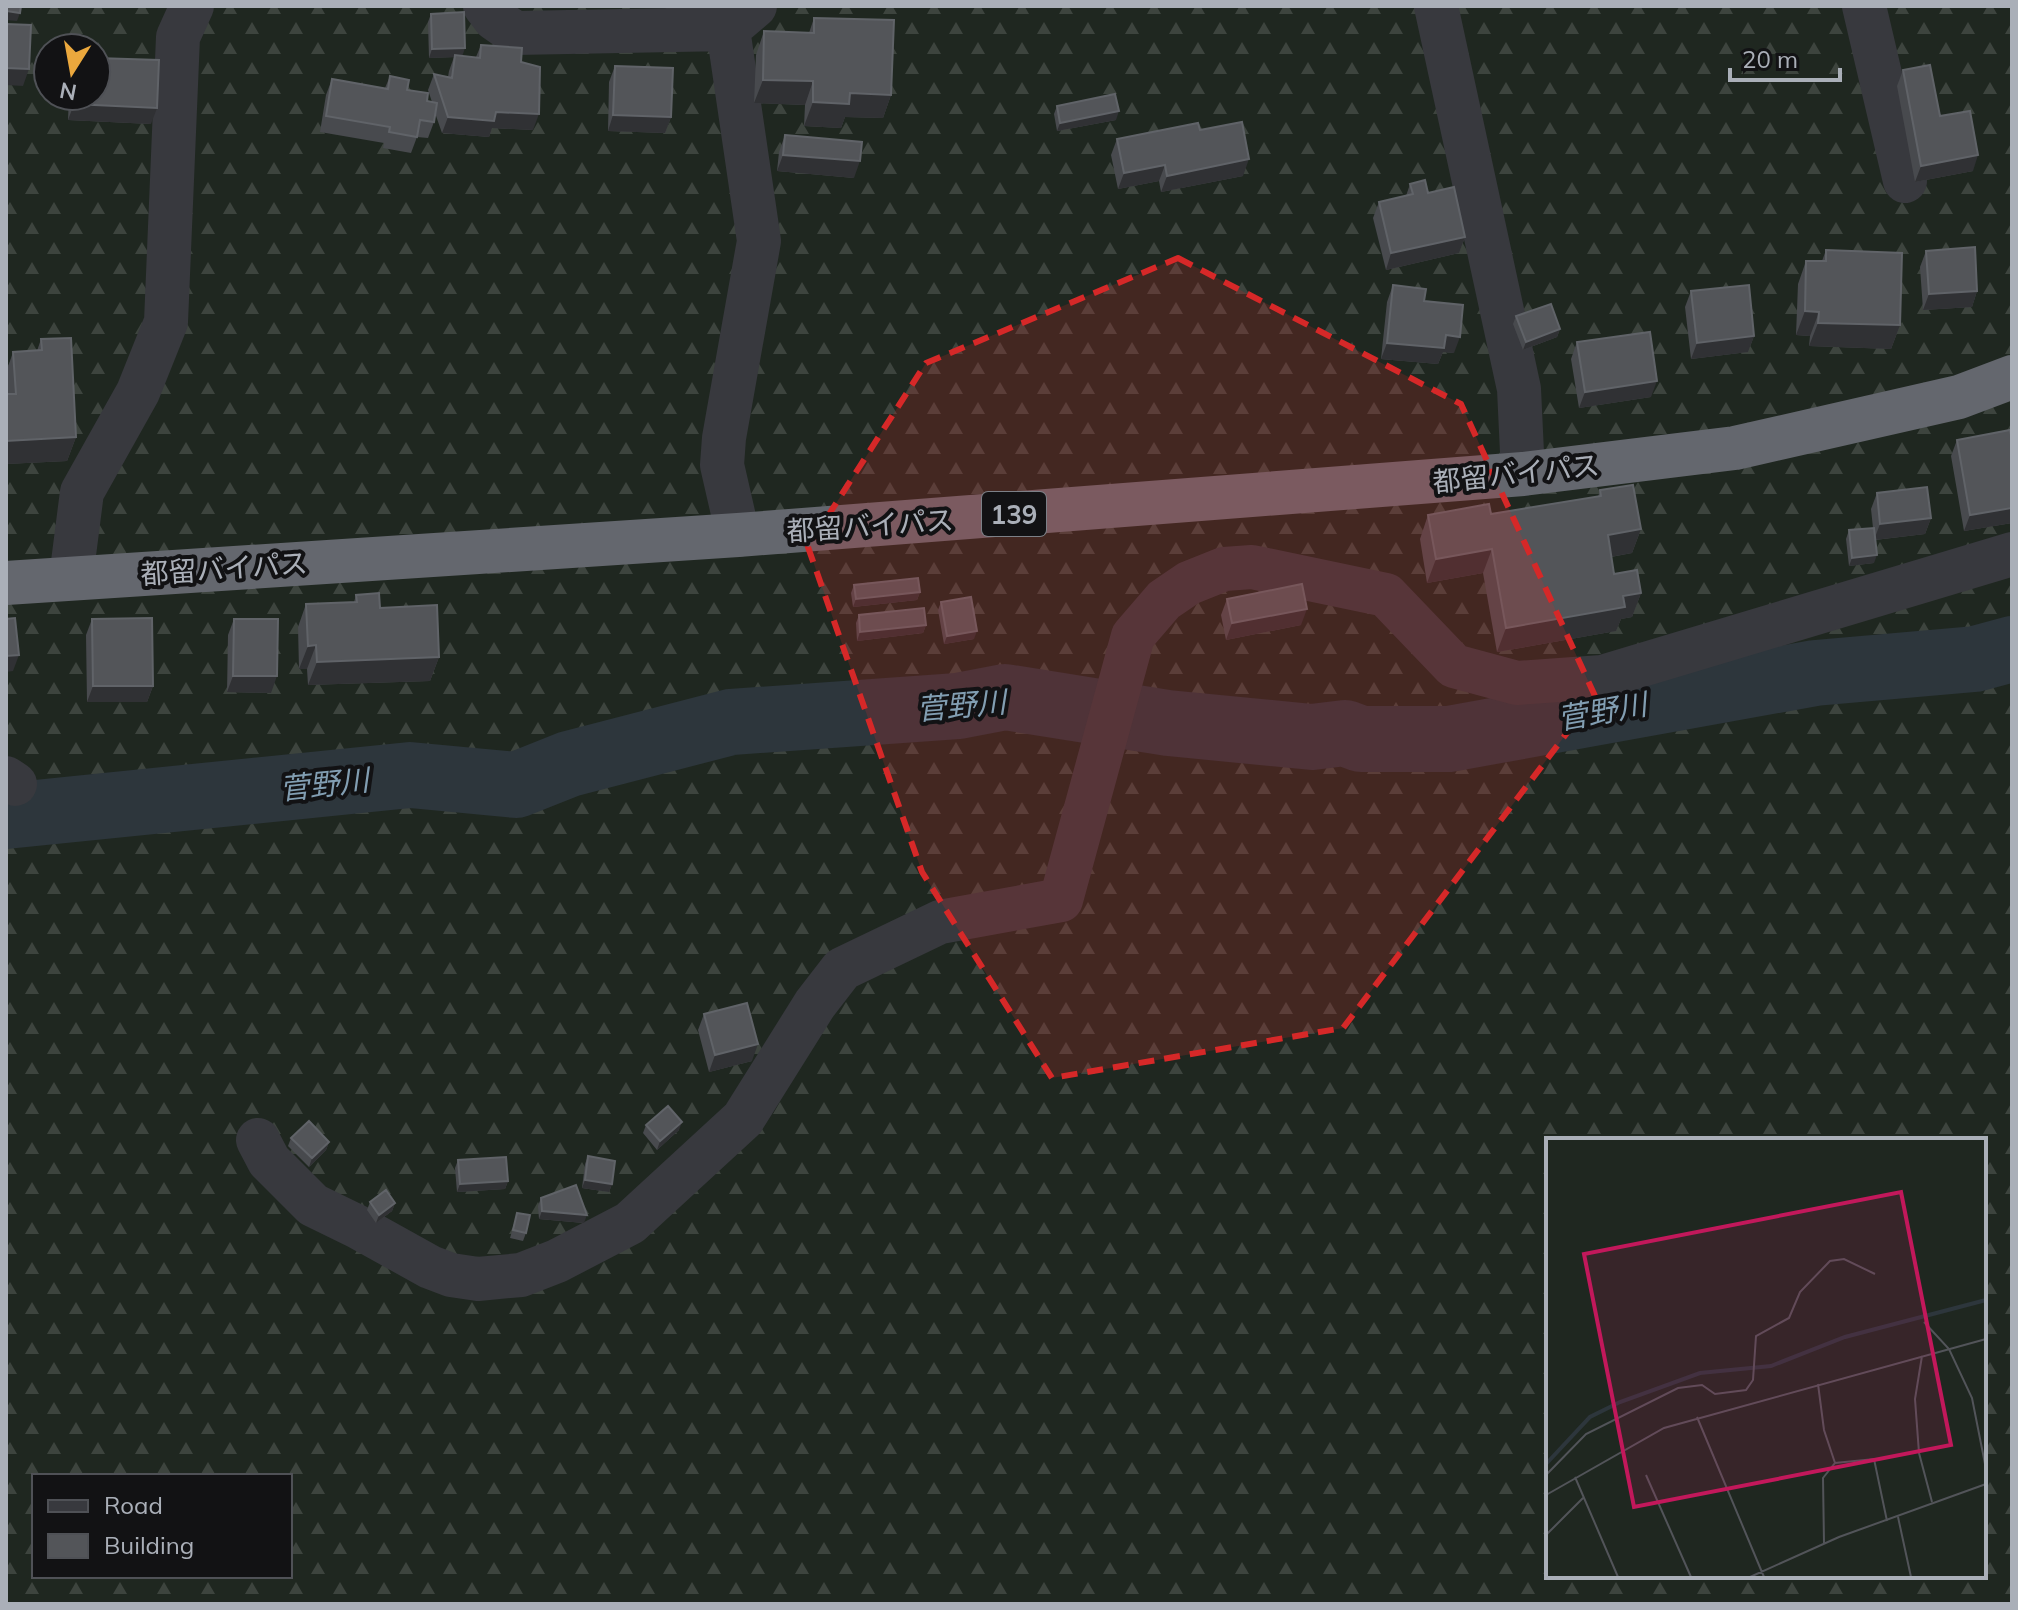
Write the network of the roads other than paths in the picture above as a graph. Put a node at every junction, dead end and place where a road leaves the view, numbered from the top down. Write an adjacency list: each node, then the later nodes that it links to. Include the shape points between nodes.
1 (192, 6): 11 (street, via 178,37 166,322 138,392 82,492)
2 (485, 6): 5 (street, via 515,33)
3 (1436, 6): 8 (street, via 1519,389)
4 (1864, 6): 6 (street)
5 (742, 18): 9 (street, via 759,241 723,451)
6 (1905, 181)
7 (2012, 377): 8 (highway, 都留バイパス / 139, via 1959,397 1735,448)
8 (1523, 474): 9 (highway, 都留バイパス / 139)
9 (738, 535): 11 (highway, 都留バイパス / 139)
10 (2012, 554): 13 (street, via 1602,677 1517,683 1454,666 1386,595 1252,567 1224,569 1164,600 1133,636 1061,900 940,922 842,969 743,1119 630,1223 521,1275 451,1275 313,1205 269,1161)
11 (71, 578): 12 (highway, 都留バイパス / 139)
12 (6, 583)
13 (258, 1140)

